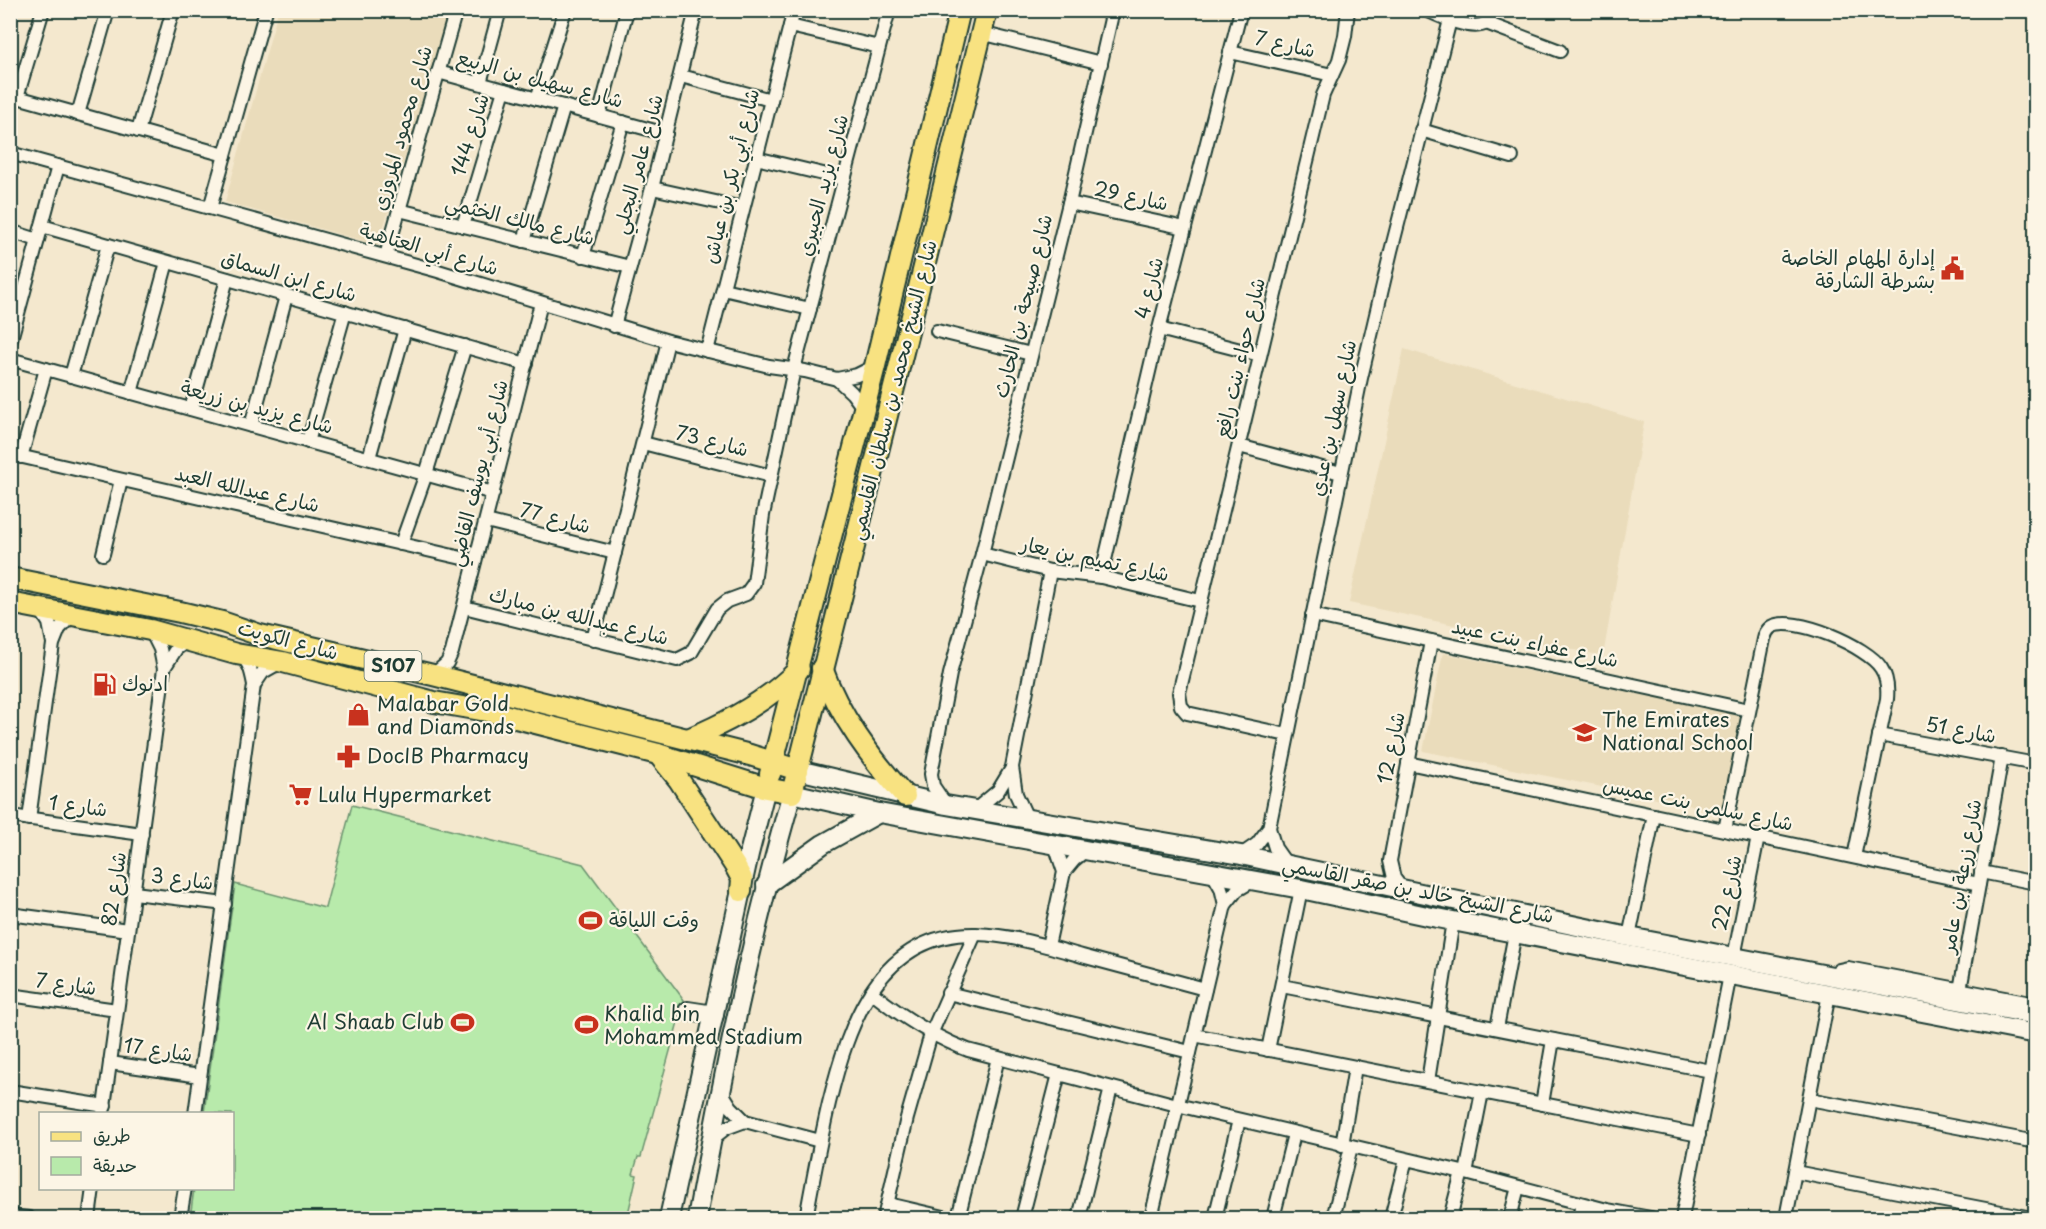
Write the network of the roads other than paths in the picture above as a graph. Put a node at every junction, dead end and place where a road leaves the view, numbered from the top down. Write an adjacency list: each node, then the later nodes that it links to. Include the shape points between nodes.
1 (43, 10): 34 (street)
2 (108, 10): 38 (street)
3 (173, 10): 42 (street)
4 (266, 10): 45 (street)
5 (456, 10): 29 (street, شارع محمود المروزي)
6 (500, 10): 32 (street)
7 (566, 10): 35 (street)
8 (627, 10): 39 (street)
9 (696, 10): 31 (street, شارع عامر البجلي)
10 (794, 10): 22 (street, شارع أبي بكر بن عياش)
11 (889, 10): 25 (street, شارع يزيد الحبيري)
12 (945, 10): 23 (street)
13 (960, 10): 23 (main road, شارع الشيخ محمد بن سلطان القاسمي)
14 (987, 10): 24 (main road, شارع الشيخ محمد بن سلطان القاسمي)
15 (1113, 10): 28 (street, شارع صبيحة بن الحارث)
16 (1241, 10): 27 (street, شارع 4)
17 (1348, 10): 30 (street, شارع حواء بنت رافع, via 1342,48)
18 (1425, 10): 20 (street)
19 (1494, 10): 21 (street)
20 (1450, 20): 21 (street, via 1471,26); 41 (street, شارع سهل بن عدي)
21 (1486, 23): 26 (street)
22 (790, 26): 25 (street); 36 (street, شارع أبي بكر بن عياش)
23 (955, 31): 84 (main road, شارع الشيخ محمد بن سلطان القاسمي)
24 (981, 33): 28 (street); 127 (main road, شارع الشيخ محمد بن سلطان القاسمي)
25 (879, 47): 49 (street, شارع يزيد الحبيري)
26 (1560, 51)
27 (1230, 52): 30 (street, شارع 7); 57 (street, شارع 4)
28 (1101, 63): 51 (street, شارع صبيحة بن الحارث)
29 (438, 72): 32 (street, شارع سهيل بن الربيع); 54 (street, شارع محمود المروزي)
30 (1332, 75): 81 (street, شارع حواء بنت رافع, via 1323,95)
31 (681, 76): 36 (street); 43 (street, شارع عامر البجلي)
32 (480, 83): 33 (street, شارع سهيل بن الربيع)
33 (504, 90): 35 (street, شارع سهيل بن الربيع); 56 (street, شارع 144)
34 (14, 96): 38 (street)
35 (537, 99): 37 (street, شارع سهيل بن الربيع)
36 (771, 100): 47 (street, شارع أبي بكر بن عياش)
37 (564, 106): 39 (street, شارع سهيل بن الربيع); 60 (street)
38 (78, 114): 42 (street)
39 (599, 116): 40 (street, شارع سهيل بن الربيع)
40 (623, 122): 43 (street, شارع سهيل بن الربيع); 63 (street)
41 (1421, 130): 46 (street); 98 (street, شارع سهل بن عدي)
42 (138, 131): 45 (street)
43 (666, 134): 50 (street, شارع عامر البجلي)
44 (10, 153): 48 (street, شارع أبي العتاهية)
45 (225, 155): 52 (street)
46 (1512, 157)
47 (756, 158): 49 (street); 53 (street, شارع أبي بكر بن عياش)
48 (58, 166): 52 (street, شارع أبي العتاهية); 55 (street)
49 (844, 179): 70 (street, شارع يزيد الحبيري)
50 (652, 188): 53 (street); 65 (street, شارع عامر البجلي)
51 (1069, 203): 57 (street, شارع 29); 80 (street, شارع صبيحة بن الحارث)
52 (210, 208): 62 (street, شارع أبي العتاهية)
53 (743, 208): 67 (street, شارع أبي بكر بن عياش)
54 (399, 210): 56 (street, شارع مالك الخثمي); 62 (street, شارع محمود المروزي)
55 (42, 226): 59 (street); 61 (street, شارع ابن السماق)
56 (463, 226): 60 (street, شارع مالك الخثمي)
57 (1185, 228): 74 (street, شارع 4)
58 (10, 231): 59 (street)
59 (38, 240): 77 (street)
60 (524, 241): 63 (street, شارع مالك الخثمي)
61 (108, 245): 64 (street, شارع ابن السماق); 87 (street)
62 (386, 256): 69 (street, شارع أبي العتاهية)
63 (583, 256): 65 (street, شارع مالك الخثمي)
64 (167, 262): 66 (street, شارع ابن السماق); 89 (street)
65 (630, 267): 72 (street, شارع عامر البجلي)
66 (226, 279): 68 (street, شارع ابن السماق); 90 (street)
67 (723, 289): 70 (street); 79 (street, شارع أبي بكر بن عياش)
68 (286, 296): 71 (street, شارع ابن السماق); 92 (street)
69 (541, 303): 72 (street, شارع أبي العتاهية); 83 (street, شارع أبي يوسف القاضي)
70 (810, 309): 86 (street, شارع يزيد الحبيري)
71 (345, 312): 73 (street, شارع ابن السماق); 93 (street)
72 (614, 326): 76 (street, شارع أبي العتاهية)
73 (405, 329): 78 (street, شارع ابن السماق); 97 (street)
74 (1159, 329): 81 (street); 111 (street, شارع 4)
75 (937, 331): 80 (street)
76 (668, 341): 79 (street, شارع أبي العتاهية); 94 (street)
77 (10, 343)
78 (465, 346): 83 (street, شارع ابن السماق); 99 (street)
79 (707, 351): 86 (street, شارع أبي العتاهية)
80 (1031, 354): 107 (street, شارع صبيحة بن الحارث)
81 (1260, 355): 95 (street, شارع حواء بنت رافع)
82 (10, 359): 85 (street, شارع يزيد بن زريعة)
83 (526, 364): 102 (street, شارع أبي يوسف القاضي)
84 (875, 366): 88 (street, شارع أبي العتاهية); 91 (main road, شارع الشيخ محمد بن سلطان القاسمي)
85 (46, 369): 87 (street, شارع يزيد بن زريعة); 96 (street)
86 (794, 369): 88 (street, شارع أبي العتاهية); 100 (street, شارع عبدالله بن مبارك)
87 (71, 376): 89 (street, شارع يزيد بن زريعة)
88 (837, 379): 91 (street)
89 (131, 393): 90 (street, شارع يزيد بن زريعة)
90 (191, 409): 92 (street, شارع يزيد بن زريعة)
91 (864, 410): 129 (main road, شارع الشيخ محمد بن سلطان القاسمي)
92 (251, 426): 93 (street, شارع يزيد بن زريعة)
93 (308, 442): 97 (street, شارع يزيد بن زريعة)
94 (643, 443): 100 (street, شارع 73); 105 (street)
95 (1239, 446): 98 (street); 113 (street, شارع حواء بنت رافع)
96 (16, 456): 101 (street, شارع عبدالله العبد)
97 (369, 459): 99 (street, شارع يزيد بن زريعة)
98 (1341, 473): 118 (street, شارع سهل بن عدي)
99 (426, 474): 102 (street, شارع يزيد بن زريعة); 104 (street)
100 (771, 476): 121 (street, شارع عبدالله بن مبارك, via 754,583 746,594 717,609 687,657 672,660)
101 (121, 480): 104 (street, شارع عبدالله العبد); 106 (street)
102 (493, 493): 103 (street, شارع أبي يوسف القاضي)
103 (486, 521): 105 (street, شارع 77); 108 (street, شارع أبي يوسف القاضي)
104 (401, 544): 108 (street, شارع عبدالله العبد)
105 (615, 553): 121 (street)
106 (103, 554)
107 (982, 554): 109 (street, شارع تميم بن يعار); 147 (street, شارع صبيحة بن الحارث, via 950,674 932,767 933,786)
108 (475, 561): 115 (street, شارع أبي يوسف القاضي)
109 (1050, 571): 111 (street, شارع تميم بن يعار); 142 (street)
110 (10, 578): 112 (main road, via 14,584); 130 (main road, شارع الكويت / S107, via 180,612)
111 (1101, 578): 113 (street, شارع تميم بن يعار)
112 (10, 590)
113 (1200, 601): 134 (street, شارع حواء بنت رافع, via 1179,693 1181,706 1187,713)
114 (10, 603): 116 (main road, شارع الكويت / S107)
115 (464, 607): 121 (street, شارع عبدالله بن مبارك); 124 (street, شارع أبي يوسف القاضي)
116 (39, 608): 117 (main road, شارع الكويت / S107); 123 (street, via 49,623)
117 (72, 615): 119 (main road, شارع الكويت / S107); 123 (street, via 59,629)
118 (1312, 615): 122 (street, شارع عفراء بنت عبيد); 134 (street, شارع سهل بن عدي)
119 (151, 631): 120 (main road, شارع الكويت / S107); 128 (street, شارع 82)
120 (188, 640): 125 (main road, شارع الكويت / S107); 128 (street, شارع 82, via 171,655)
121 (593, 640)
122 (1431, 641): 133 (street, شارع عفراء بنت عبيد); 140 (street, شارع 12)
123 (53, 644): 153 (street)
124 (452, 652): 130 (street, شارع أبي يوسف القاضي, via 447,663); 131 (street)
125 (236, 654): 126 (main road, شارع الكويت / S107); 132 (street, via 244,658)
126 (283, 662): 132 (street, via 262,672); 137 (main road, شارع الكويت / S107)
127 (822, 668): 143 (main road, شارع الشيخ محمد بن سلطان القاسمي); 146 (main road, via 843,713)
128 (164, 669): 156 (street, شارع 82)
129 (799, 669): 136 (main road, via 736,717); 139 (main road, شارع الشيخ محمد بن سلطان القاسمي)
130 (433, 675): 131 (main road, شارع الكويت / S107)
131 (464, 683): 136 (main road, شارع الكويت / S107)
132 (254, 685): 176 (street)
133 (1749, 710): 135 (street, via 1764,639 1771,627 1815,630 1846,641 1873,659 1886,677 1888,688); 155 (street)
134 (1287, 735): 154 (street, شارع سهل بن عدي)
135 (1879, 735): 138 (street, شارع 51); 161 (street)
136 (688, 739): 139 (main road, شارع الكويت / S107)
137 (658, 754): 144 (main road, شارع الكويت / S107); 172 (main road, via 731,860 742,879)
138 (2002, 758): 141 (street, شارع 51); 166 (street, شارع زرعة بن عامر)
139 (774, 762): 143 (main road, شارع الكويت); 144 (main road, شارع الشيخ محمد بن سلطان القاسمي)
140 (1408, 763): 150 (street, شارع سلمى بنت عميس); 162 (street, شارع 12)
141 (2036, 764)
142 (1012, 767): 148 (street, via 998,791); 152 (street, via 1016,794)
143 (798, 770): 145 (main road, شارع الشيخ محمد بن سلطان القاسمي); 146 (main road, شارع الشيخ خالد بن صقر القاسمي)
144 (766, 788): 145 (main road, شارع الكويت); 172 (main road)
145 (792, 793): 149 (main road, شارع الشيخ خالد بن صقر القاسمي); 170 (main road)
146 (905, 796): 147 (main road, شارع الشيخ خالد بن صقر القاسمي)
147 (946, 805): 148 (main road, شارع الشيخ خالد بن صقر القاسمي)
148 (975, 810): 152 (main road, شارع الشيخ خالد بن صقر القاسمي)
149 (879, 813): 158 (main road, شارع الشيخ خالد بن صقر القاسمي); 170 (main road, via 823,844)
150 (1654, 815): 155 (street, شارع سلمى بنت عميس); 184 (street)
151 (10, 816): 153 (street, شارع 1)
152 (1027, 818): 160 (main road, شارع الشيخ خالد بن صقر القاسمي)
153 (29, 819): 156 (street, شارع 1)
154 (1269, 828): 160 (street, via 1257,844); 163 (street, via 1275,848)
155 (1725, 830): 157 (street, شارع سلمى بنت عميس)
156 (142, 834): 174 (street, شارع 82)
157 (1758, 837): 161 (street, شارع سلمى بنت عميس); 186 (street, شارع 22)
158 (1055, 845): 159 (main road, شارع الشيخ خالد بن صقر القاسمي); 164 (street)
159 (1086, 850): 164 (street); 165 (main road, شارع الشيخ خالد بن صقر القاسمي)
160 (1241, 855): 163 (main road, شارع الشيخ خالد بن صقر القاسمي)
161 (1854, 857): 166 (street, شارع سلمى بنت عميس)
162 (1390, 861): 168 (street); 173 (street, via 1394,878)
163 (1287, 865): 168 (main road, شارع الشيخ خالد بن صقر القاسمي)
164 (1064, 872): 185 (street)
165 (1212, 872): 167 (main road, شارع الشيخ خالد بن صقر القاسمي); 177 (street)
166 (1980, 878): 169 (street, شارع سلمى بنت عميس); 193 (street, شارع زرعة بن عامر)
167 (1254, 880): 171 (main road, شارع الشيخ خالد بن صقر القاسمي); 177 (street, via 1237,890)
168 (1367, 883): 173 (main road, شارع الشيخ خالد بن صقر القاسمي)
169 (2036, 883)
170 (766, 885): 216 (main road)
171 (1301, 889): 179 (main road, شارع الشيخ خالد بن صقر القاسمي); 188 (street)
172 (741, 891): 197 (main road)
173 (1405, 891): 175 (main road, شارع الشيخ خالد بن صقر القاسمي)
174 (134, 893): 176 (street, شارع 3); 181 (street, شارع 82)
175 (1462, 903): 179 (main road, via 1428,903 1423,909); 184 (main road, شارع الشيخ خالد بن صقر القاسمي)
176 (225, 904): 212 (street)
177 (1225, 905): 189 (street)
178 (10, 914): 181 (street)
179 (1427, 916): 180 (main road, شارع الشيخ خالد بن صقر القاسمي)
180 (1453, 921): 182 (main road, شارع الشيخ خالد بن صقر القاسمي); 199 (street)
181 (128, 930): 195 (street, شارع 82)
182 (1515, 933): 186 (main road, شارع الشيخ خالد بن صقر القاسمي); 200 (street)
183 (975, 934): 185 (street); 190 (street, via 923,945 893,964); 191 (street)
184 (1629, 937): 186 (main road, شارع الشيخ خالد بن صقر القاسمي)
185 (1048, 946): 189 (street)
186 (1732, 966): 187 (main road, شارع الشيخ خالد بن صقر القاسمي); 210 (street, شارع 22)
187 (1829, 985): 193 (main road, شارع الشيخ خالد بن صقر القاسمي); 202 (main road, شارع الشيخ خالد بن صقر القاسمي); 218 (street)
188 (1282, 986): 199 (street); 205 (street)
189 (1205, 989): 203 (street)
190 (870, 992): 201 (street); 228 (street, via 843,1051)
191 (948, 993): 201 (street); 206 (street)
192 (10, 995): 195 (street, شارع 7)
193 (1959, 995): 194 (street); 198 (main road, شارع الشيخ خالد بن صقر القاسمي)
194 (2036, 1004)
195 (117, 1010): 208 (street, شارع 82)
196 (688, 1011): 197 (main road)
197 (714, 1015): 244 (main road)
198 (2036, 1016)
199 (1438, 1017): 200 (street); 213 (street)
200 (1497, 1028): 204 (street)
201 (931, 1034): 207 (street); 237 (street)
202 (2036, 1034)
203 (1194, 1035): 205 (street); 206 (street)
204 (1553, 1040): 210 (street); 219 (street)
205 (1268, 1050): 209 (street)
206 (1190, 1052): 220 (street)
207 (998, 1058): 211 (street); 249 (street)
208 (110, 1063): 212 (street, شارع 17); 221 (street, شارع 82)
209 (1355, 1067): 213 (street); 230 (street)
210 (1711, 1071): 226 (street, شارع 22)
211 (1059, 1074): 214 (street); 250 (street)
212 (200, 1076): 222 (street)
213 (1428, 1081): 217 (street)
214 (1111, 1088): 220 (street); 251 (street)
215 (10, 1091): 221 (street)
216 (720, 1091): 224 (street); 227 (main road)
217 (1482, 1092): 219 (street); 233 (street)
218 (1809, 1099): 229 (street); 232 (street)
219 (1542, 1104): 226 (street)
220 (1177, 1106): 223 (street); 252 (street)
221 (104, 1110)
222 (195, 1112)
223 (1239, 1120): 225 (street); 253 (street)
224 (744, 1121): 227 (street); 228 (street)
225 (1294, 1134): 230 (street); 254 (street)
226 (1698, 1135): 261 (street, شارع 22)
227 (711, 1139): 245 (main road)
228 (820, 1141): 246 (street)
229 (2036, 1142)
230 (1346, 1146): 231 (street); 255 (street)
231 (1406, 1160): 233 (street); 256 (street)
232 (1795, 1172): 239 (street); 262 (street)
233 (1464, 1173): 234 (street); 257 (street)
234 (1518, 1187): 238 (street); 258 (street)
235 (93, 1190): 242 (street)
236 (184, 1190): 243 (street)
237 (888, 1204): 247 (street); 248 (street)
238 (1582, 1204): 259 (street); 260 (street)
239 (1983, 1214): 263 (street)
240 (10, 1216): 241 (street)
241 (29, 1218)
242 (89, 1218)
243 (180, 1218)
244 (669, 1218)
245 (697, 1218)
246 (806, 1218)
247 (884, 1218)
248 (948, 1218)
249 (958, 1218)
250 (1022, 1218)
251 (1079, 1218)
252 (1151, 1218)
253 (1215, 1218)
254 (1273, 1218)
255 (1333, 1218)
256 (1391, 1218)
257 (1450, 1218)
258 (1510, 1218)
259 (1579, 1218)
260 (1651, 1218)
261 (1682, 1218)
262 (1786, 1218)
263 (2032, 1218)

